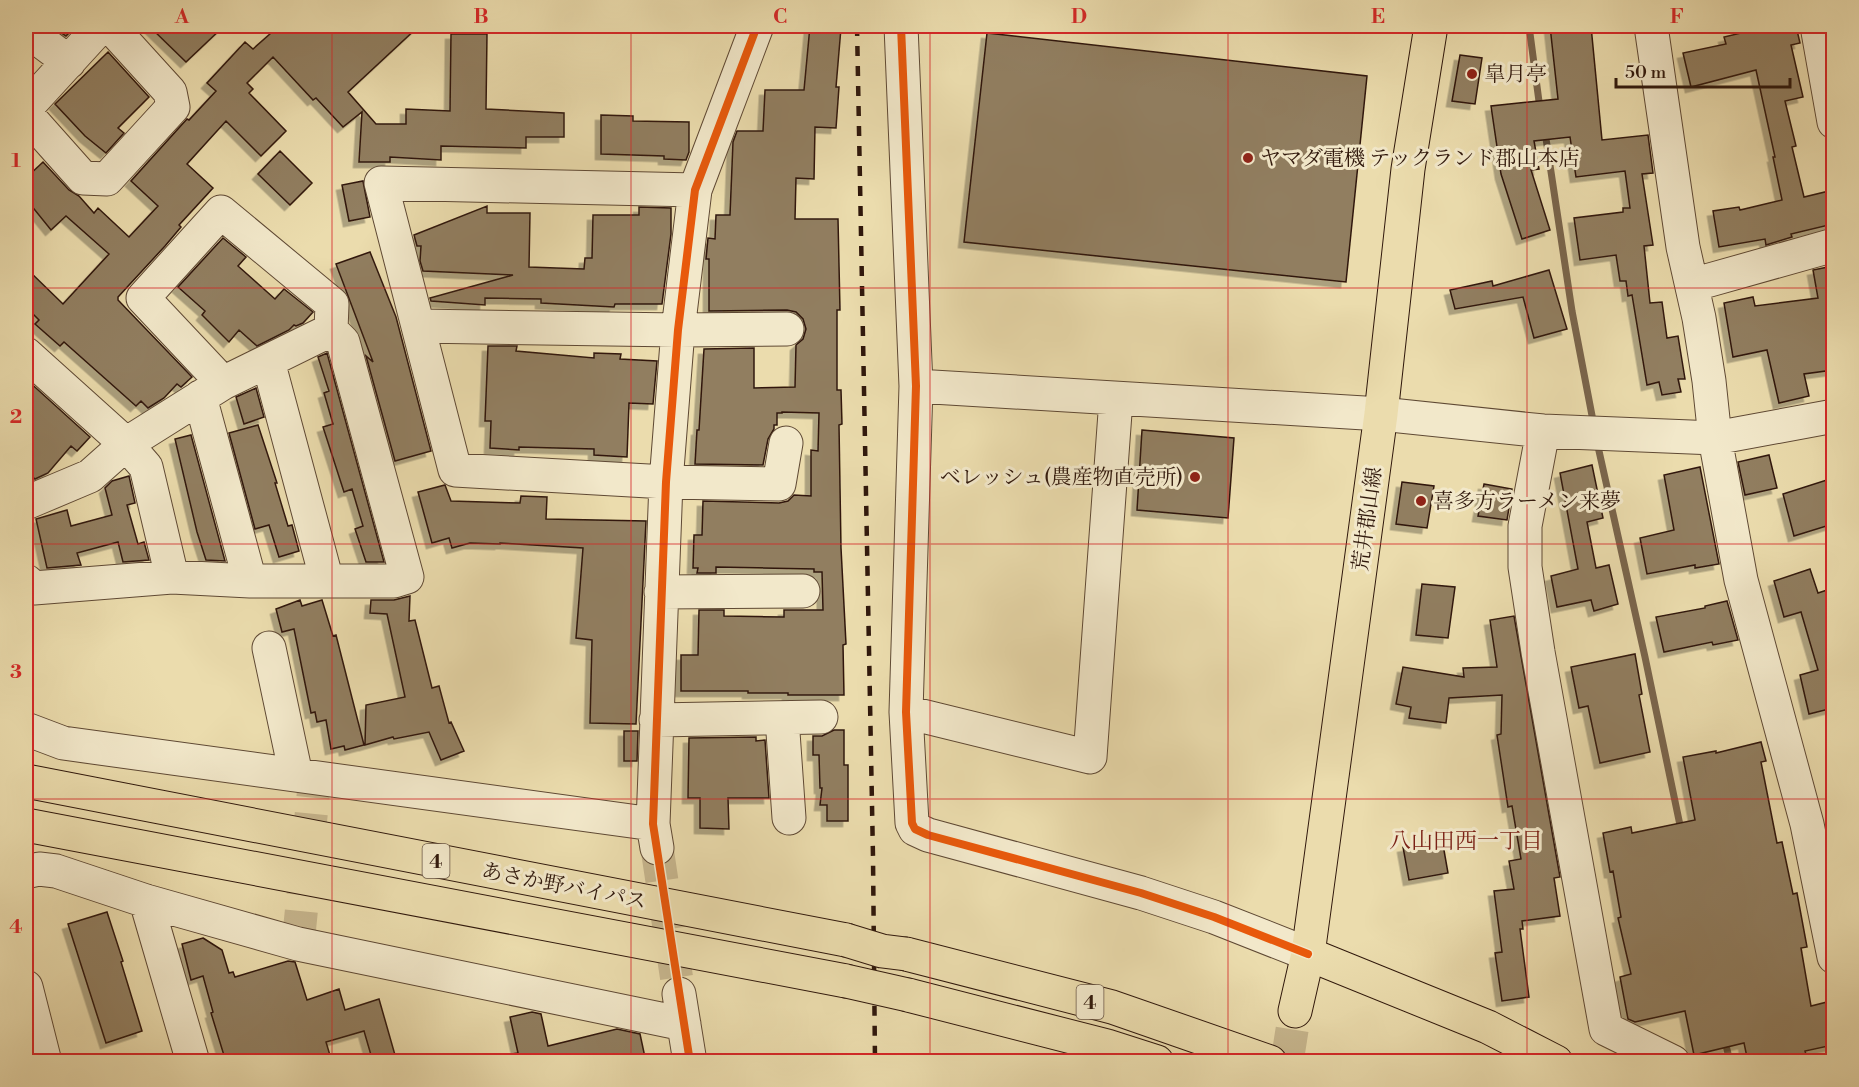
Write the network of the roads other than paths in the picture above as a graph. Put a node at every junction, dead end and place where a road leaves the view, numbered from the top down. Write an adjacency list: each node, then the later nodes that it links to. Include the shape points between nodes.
1 (101, 26): 9 (street)
2 (110, 26): 11 (street, via 170,92 173,107 107,179 83,178)
3 (757, 26): 13 (street)
4 (902, 26): 22 (street)
5 (1431, 26): 25 (main road, 荒井郡山線, via 1408,169)
6 (1651, 26): 15 (street)
7 (26, 30): 9 (street)
8 (1824, 44): 12 (street)
9 (69, 62): 10 (street)
10 (26, 108)
11 (26, 114)
12 (1833, 122)
13 (695, 190): 16 (street, via 381,183); 19 (street)
14 (1833, 245): 15 (street)
15 (1692, 285): 28 (street)
16 (418, 326): 19 (street); 31 (street, via 455,470)
17 (787, 329): 19 (street)
18 (331, 330): 21 (street); 23 (street, via 332,304 221,212 143,298); 36 (street, via 343,342 407,577)
19 (678, 330): 31 (street)
20 (26, 354): 30 (street)
21 (268, 361): 23 (street); 36 (street)
22 (916, 386): 24 (street); 40 (street)
23 (212, 390): 30 (street); 35 (street)
24 (1116, 399): 25 (street); 40 (street, via 1090,757)
25 (1382, 414): 27 (street); 51 (main road, 荒井郡山線)
26 (1833, 416): 28 (street)
27 (1542, 431): 28 (street); 61 (street, via 1525,526 1525,567 1606,1029)
28 (1715, 438): 52 (street, via 1740,580 1807,824)
29 (786, 442): 31 (street, via 779,484)
30 (126, 444): 32 (street, via 90,476); 33 (street, via 146,467)
31 (666, 482): 37 (street)
32 (26, 503)
33 (172, 577): 34 (street, via 34,588); 35 (street)
34 (26, 581)
35 (250, 581): 36 (street)
36 (327, 581)
37 (661, 591): 38 (street); 43 (street)
38 (802, 591)
39 (269, 648): 45 (street)
40 (906, 712): 51 (street, via 911,819 919,832 1142,893)
41 (821, 717): 42 (street)
42 (782, 718): 43 (street); 47 (street)
43 (656, 720): 45 (street, via 655,836)
44 (26, 729): 45 (street, via 63,743)
45 (296, 775)
46 (26, 781): 59 (main road, あさか野バイパス / 4, bridge, via 846,940 1112,1007)
47 (789, 818)
48 (26, 825): 58 (main road, あさか野バイパス / 4, bridge, via 846,981 1107,1046)
49 (26, 872): 50 (street, via 56,871)
50 (146, 901): 56 (street); 57 (street, via 298,944 681,1009)
51 (1308, 954): 54 (main road, 荒井郡山線); 60 (main road, via 1488,1027)
52 (1833, 957)
53 (26, 987): 55 (street)
54 (1295, 1011)
55 (45, 1062)
56 (193, 1062)
57 (690, 1062)
58 (1156, 1062)
59 (1270, 1062)
60 (1556, 1062)
61 (1673, 1062)

